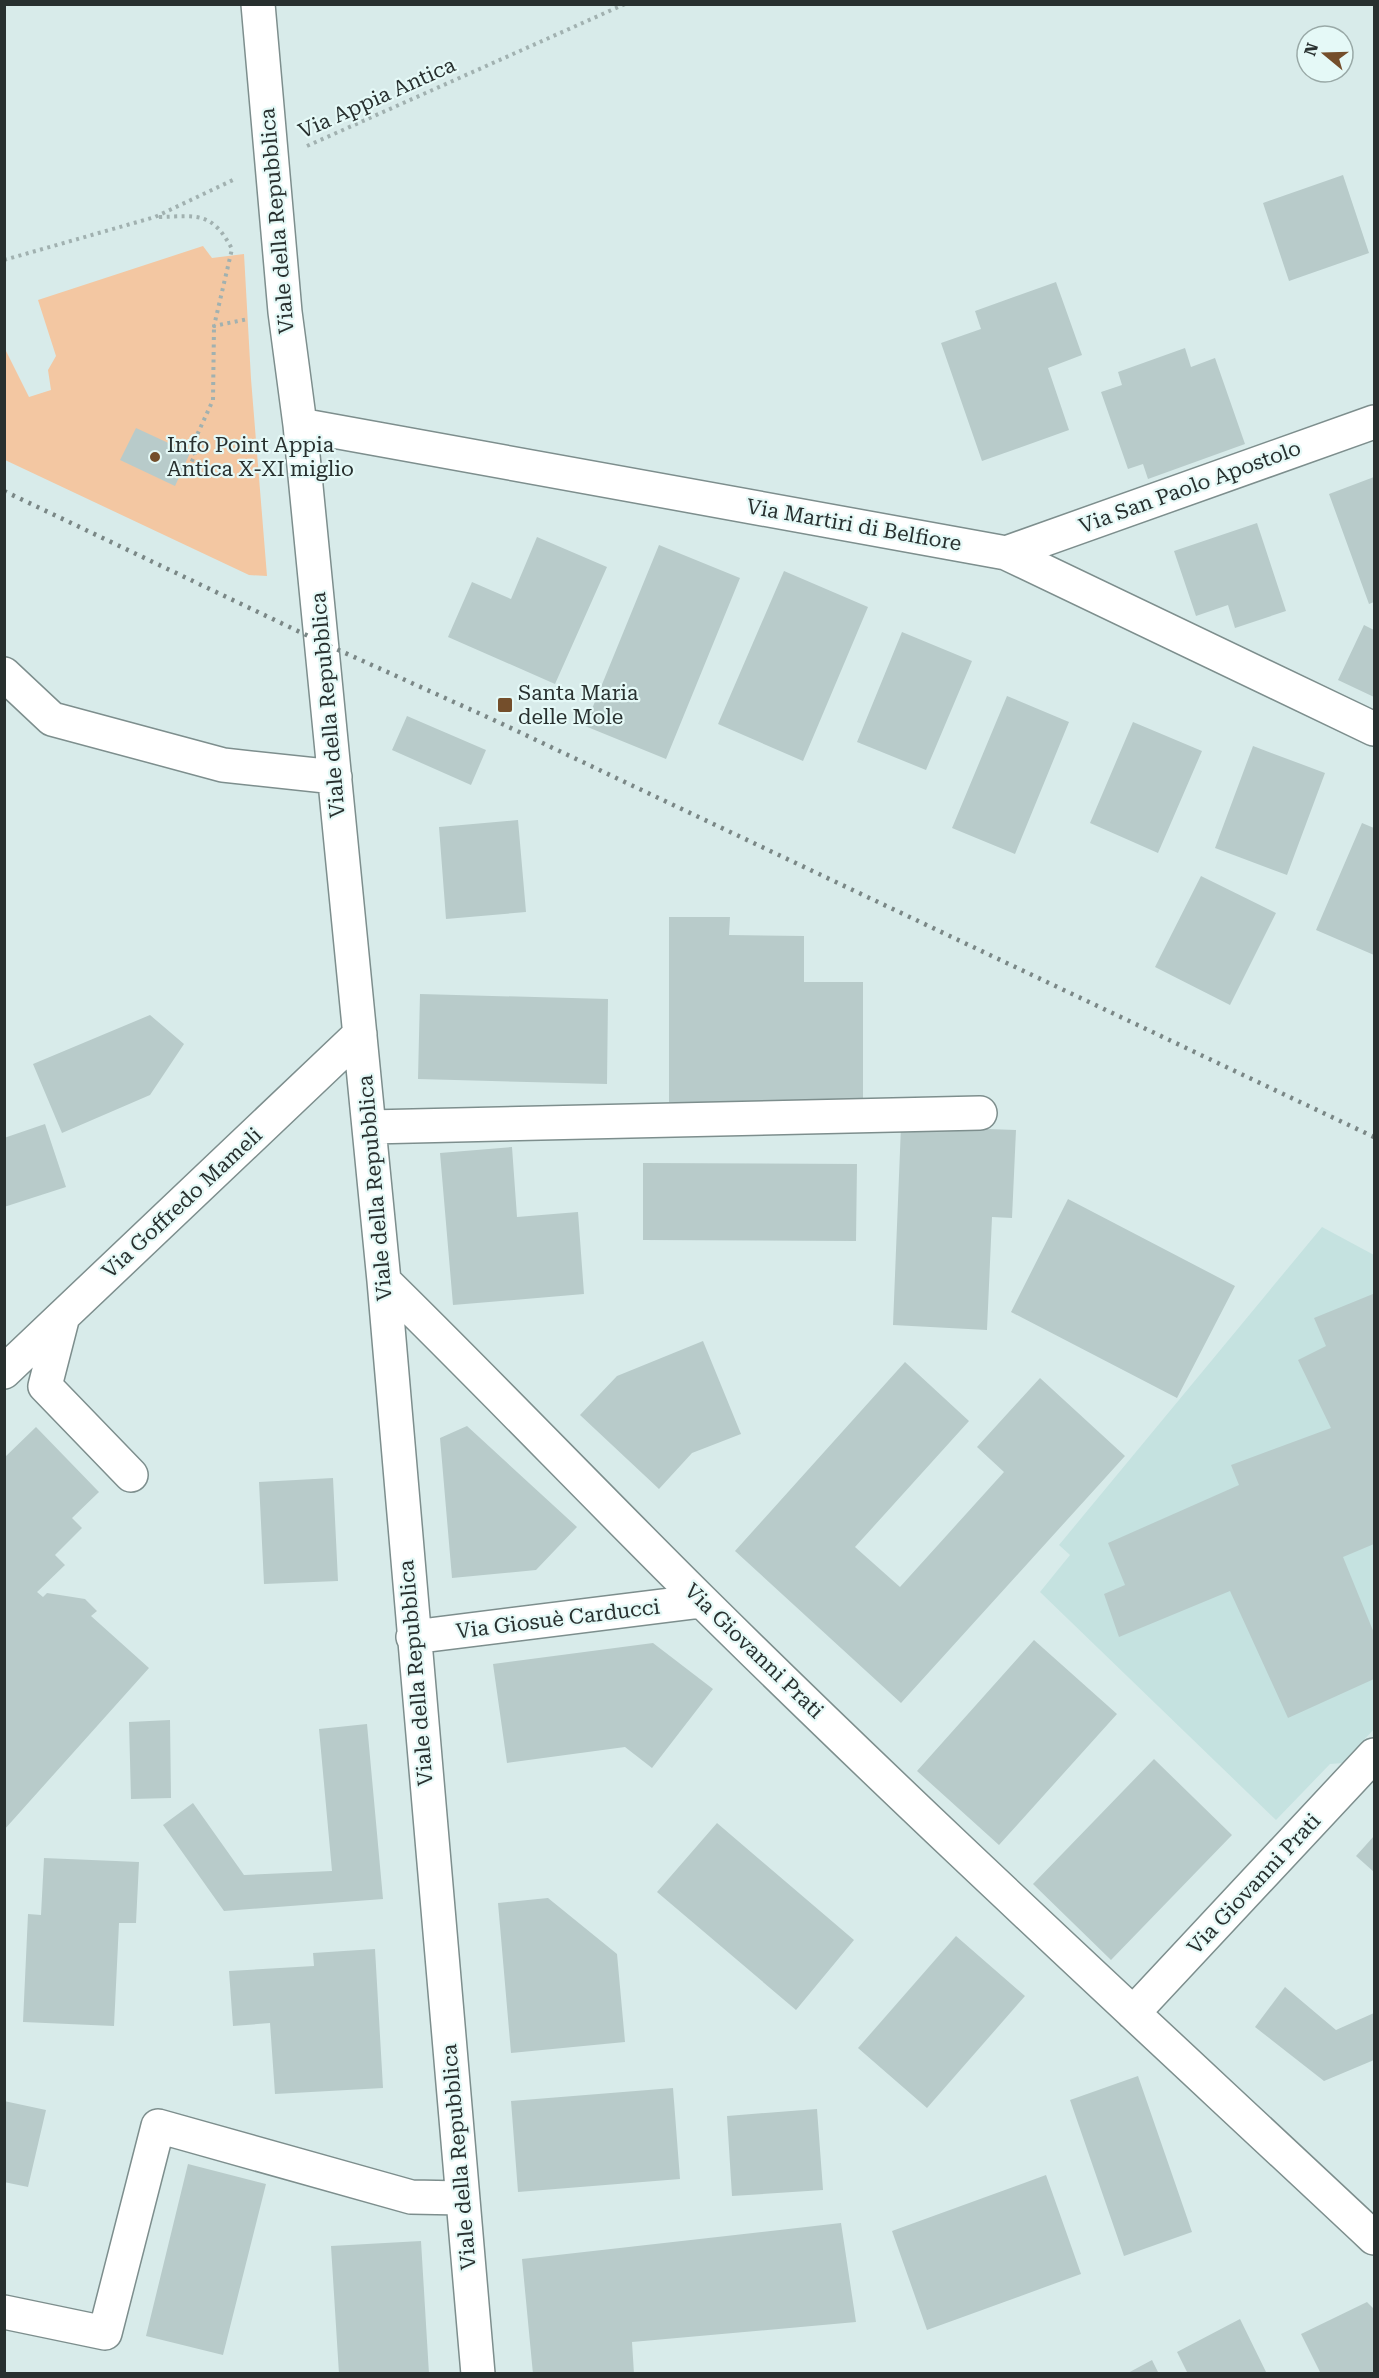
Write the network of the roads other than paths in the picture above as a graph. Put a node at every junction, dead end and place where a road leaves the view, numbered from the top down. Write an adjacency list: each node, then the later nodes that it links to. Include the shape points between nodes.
1 (258, 4): 3 (street, Viale della Repubblica, via 285,312)
2 (1374, 422): 4 (street, Via San Paolo Apostolo)
3 (300, 425): 4 (street, Via Martiri di Belfiore); 7 (street, Viale della Repubblica)
4 (1006, 553): 6 (street, Via Martiri di Belfiore)
5 (4, 674): 7 (street, via 52,719 223,765)
6 (1374, 729)
7 (335, 777): 8 (street, Viale della Repubblica)
8 (360, 1034): 10 (street, Viale della Repubblica); 12 (street, Via Goffredo Mameli)
9 (980, 1113): 10 (street)
10 (370, 1127): 11 (street, Viale della Repubblica)
11 (384, 1281): 15 (street, Via Giovanni Prati); 16 (street, Viale della Repubblica)
12 (63, 1316): 13 (street, Via Goffredo Mameli); 14 (street, via 45,1386)
13 (4, 1372)
14 (131, 1474)
15 (702, 1601): 16 (street, Via Giosuè Carducci); 18 (street, Via Giovanni Prati)
16 (413, 1637): 19 (street, Viale della Repubblica)
17 (1374, 1755): 18 (street, Via Giovanni Prati)
18 (1133, 2013): 20 (street, Via Giovanni Prati)
19 (462, 2198): 21 (street, via 411,2197 159,2126 105,2333); 22 (street, Viale della Repubblica)
20 (1374, 2238)
21 (4, 2312)
22 (478, 2373)

